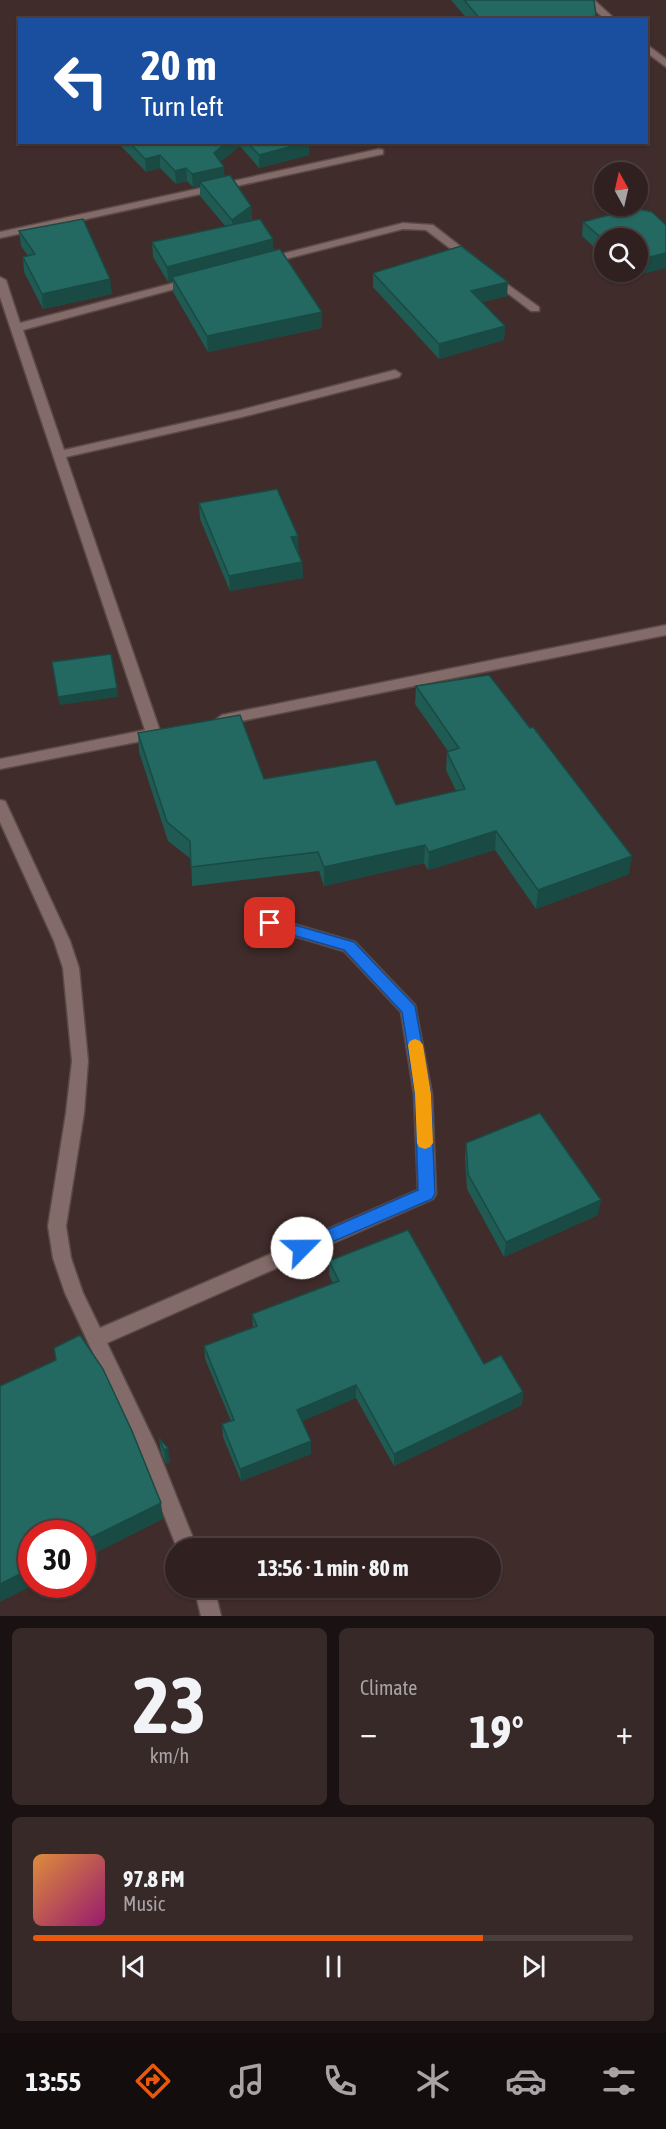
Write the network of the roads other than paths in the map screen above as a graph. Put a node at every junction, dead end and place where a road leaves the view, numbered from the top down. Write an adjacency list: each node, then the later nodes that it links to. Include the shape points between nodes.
1 (588, 0): 2 (street)
2 (610, 18)
3 (648, 48): 4 (street)
4 (662, 55): 5 (street)
5 (666, 64)
6 (379, 152): 7 (street)
7 (0, 235)
8 (257, 263): 11 (street, via 387,229 429,227)
9 (200, 279): 12 (street)
10 (0, 280): 12 (street)
11 (535, 309)
12 (16, 328): 14 (street)
13 (395, 374): 14 (street)
14 (60, 455): 18 (street)
15 (666, 630): 16 (street)
16 (209, 722)
17 (175, 729): 18 (street)
18 (153, 734): 19 (street)
19 (0, 765)
20 (0, 805): 22 (street, via 71,968 80,1061 57,1226 62,1258 74,1293)
21 (270, 923): 22 (street, via 349,946 409,1010 423,1094 427,1194)
22 (96, 1339): 23 (street, via 146,1445)
23 (182, 1538)
24 (207, 1598): 25 (street)
25 (211, 1616)

